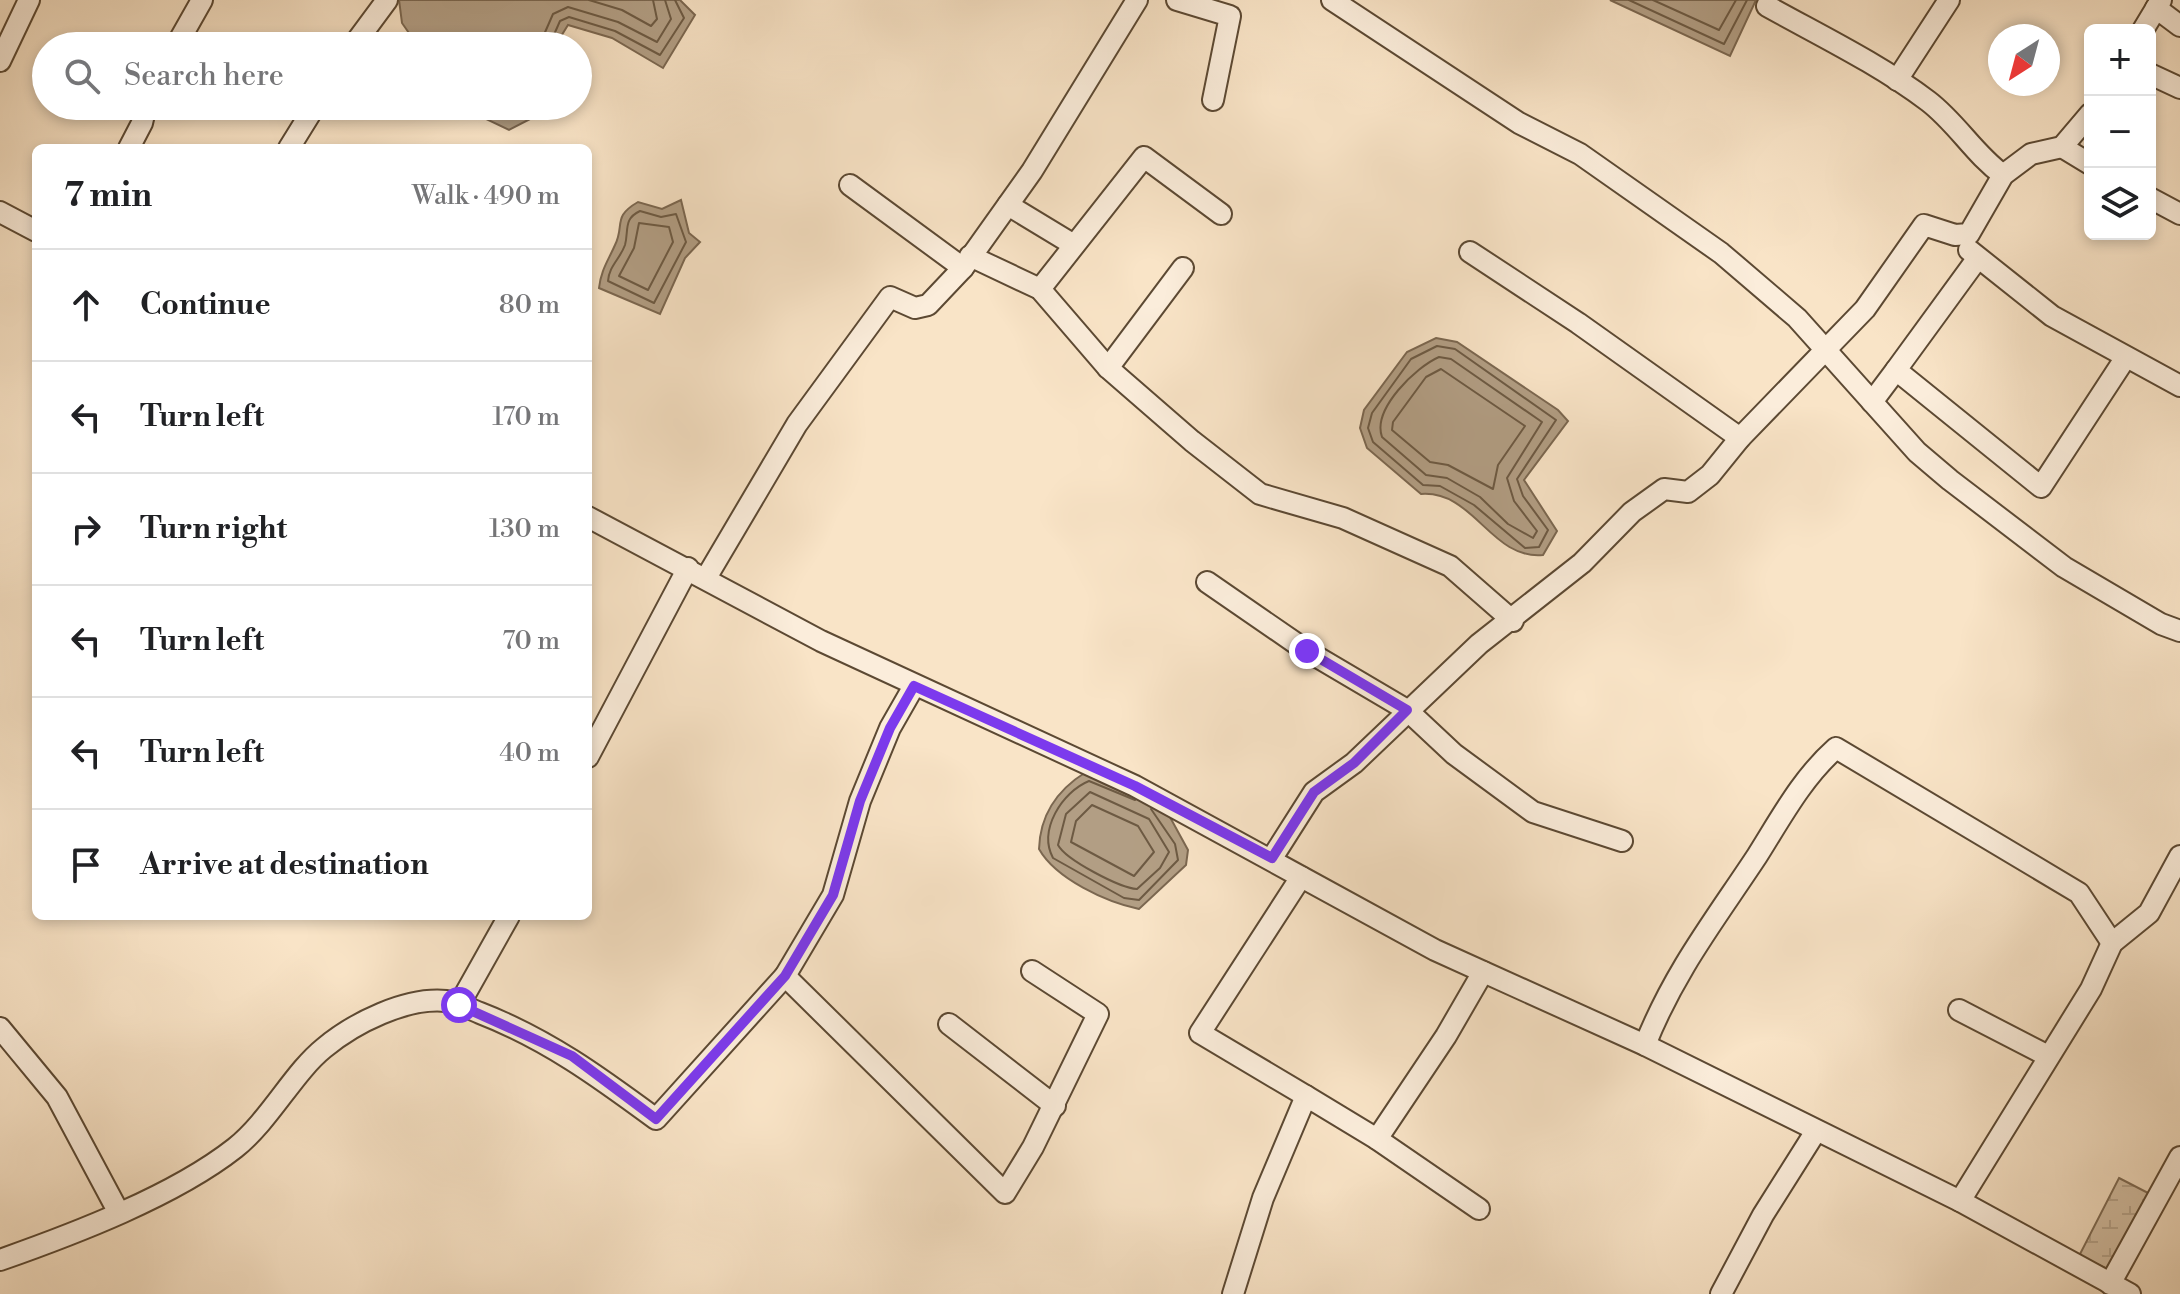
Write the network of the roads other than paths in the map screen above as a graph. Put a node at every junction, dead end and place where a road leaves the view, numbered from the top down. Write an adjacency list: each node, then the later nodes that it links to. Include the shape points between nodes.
1 (29, 0): 14 (street)
2 (202, 0): 12 (street)
3 (387, 0): 13 (street)
4 (1137, 0): 29 (street)
5 (1177, 0): 18 (street, via 1230,16)
6 (1332, 0): 41 (street, via 1519,123 1627,185 1755,278)
7 (1949, 0): 16 (street)
8 (2158, 4): 10 (street); 11 (street)
9 (1767, 6): 16 (street)
10 (2146, 24)
11 (2180, 26)
12 (184, 32)
13 (363, 32)
14 (0, 61)
15 (2156, 77): 17 (street)
16 (1897, 80): 26 (street, via 1949,118 1980,158)
17 (2180, 88)
18 (1213, 100)
19 (143, 120): 22 (street)
20 (306, 120): 23 (street)
21 (2084, 121): 24 (street)
22 (131, 144)
23 (291, 144)
24 (2062, 147): 25 (street); 26 (street, via 2031,154)
25 (2084, 160)
26 (2003, 175): 34 (street, via 1969,234)
27 (850, 185): 38 (street)
28 (2156, 201): 32 (street)
29 (1008, 205): 35 (street); 38 (street)
30 (0, 212): 33 (street)
31 (1221, 214): 35 (street, via 1144,157)
32 (2180, 214)
33 (32, 229)
34 (1955, 235): 37 (street); 41 (street, via 1924,225)
35 (1074, 245): 40 (street)
36 (1470, 252): 47 (street)
37 (1977, 259): 42 (street, via 2052,316); 44 (street)
38 (967, 262): 40 (street); 49 (street, via 928,305 915,308 890,297)
39 (1183, 268): 43 (street)
40 (1040, 289): 43 (street)
41 (1828, 351): 46 (street); 47 (street)
42 (2126, 357): 44 (street, via 2041,487); 45 (street)
43 (1108, 368): 51 (street, via 1260,494 1343,518 1450,566)
44 (1896, 370): 46 (street)
45 (2180, 386)
46 (1872, 402): 52 (street, via 1917,452 2026,539 2115,599)
47 (1740, 438): 51 (street, via 1697,487 1688,492 1664,489 1632,512)
48 (592, 519): 49 (street)
49 (697, 573): 53 (street); 55 (street)
50 (1207, 582): 54 (street, via 1307,651)
51 (1513, 621): 54 (street, via 1479,644)
52 (2180, 631)
53 (914, 686): 58 (street, via 1135,786); 64 (street, via 860,801 833,895)
54 (1407, 710): 56 (street, via 1454,754 1533,812); 58 (street, via 1354,763 1314,792)
55 (592, 750)
56 (1622, 841)
57 (2180, 856): 61 (street, via 2149,913)
58 (1272, 858): 59 (street)
59 (1301, 877): 63 (street); 71 (street, via 1200,1033)
60 (507, 920): 65 (street)
61 (2112, 943): 69 (street, via 2079,893 1836,748 1785,809 1688,955); 70 (street, via 2091,989)
62 (1032, 971): 72 (street, via 1098,1014)
63 (1483, 972): 69 (street); 74 (street)
64 (785, 976): 65 (street, via 656,1119 572,1056); 72 (street, via 1005,1193)
65 (459, 1005): 78 (street, via 446,1001 381,1011 322,1048 236,1147)
66 (1959, 1010): 70 (street)
67 (949, 1024): 72 (street)
68 (0, 1028): 78 (street, via 57,1097)
69 (1645, 1045): 73 (street)
70 (2048, 1056): 76 (street)
71 (1306, 1096): 74 (street); 81 (street, via 1263,1198)
72 (1055, 1106)
73 (1816, 1131): 76 (street); 82 (street)
74 (1377, 1139): 77 (street)
75 (2180, 1157): 80 (street)
76 (1960, 1201): 80 (street)
77 (1479, 1209)
78 (119, 1213): 79 (street)
79 (0, 1260)
80 (2110, 1284): 83 (street)
81 (1233, 1294)
82 (1721, 1294)
83 (2130, 1294)

